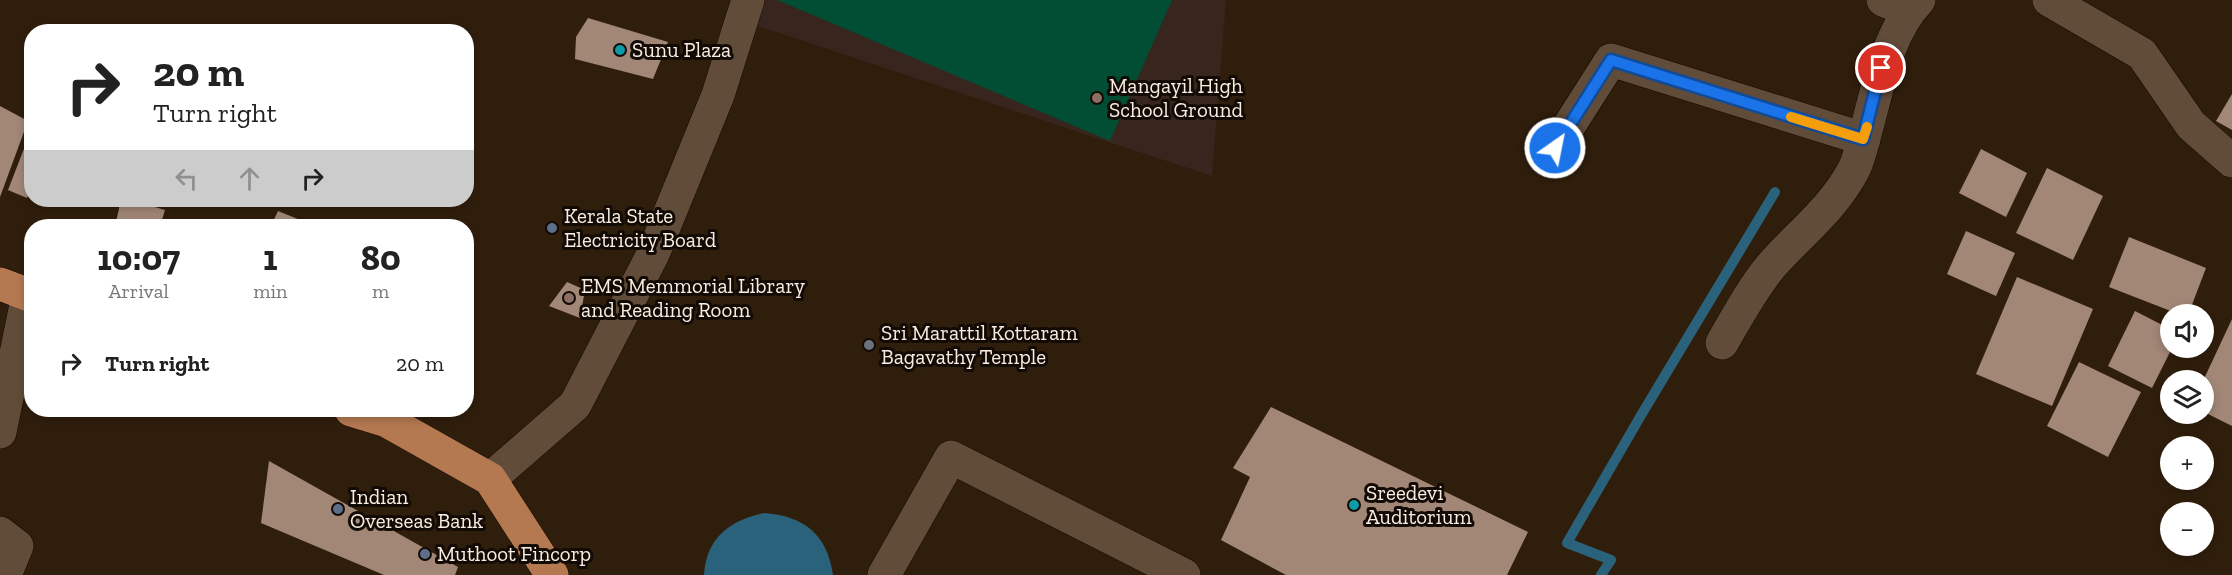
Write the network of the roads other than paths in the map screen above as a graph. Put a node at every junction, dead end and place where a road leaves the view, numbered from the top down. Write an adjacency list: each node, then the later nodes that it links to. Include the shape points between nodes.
1 (748, 0): 11 (street, via 718,95 652,254 575,405)
2 (2049, 0): 6 (street, via 2142,54 2191,125)
3 (1904, 4): 4 (street, via 1881,68)
4 (1863, 139): 5 (street, via 1611,60); 8 (street, via 1855,168 1839,192 1750,294)
5 (1555, 148)
6 (2232, 161)
7 (20, 291): 10 (street)
8 (1722, 343)
9 (376, 417): 11 (highway)
10 (0, 432)
11 (490, 479): 13 (highway)
12 (0, 533): 14 (street, via 17,546)
13 (548, 573)
14 (5, 575)
15 (884, 575): 16 (street, via 951,457)
16 (1184, 575)

